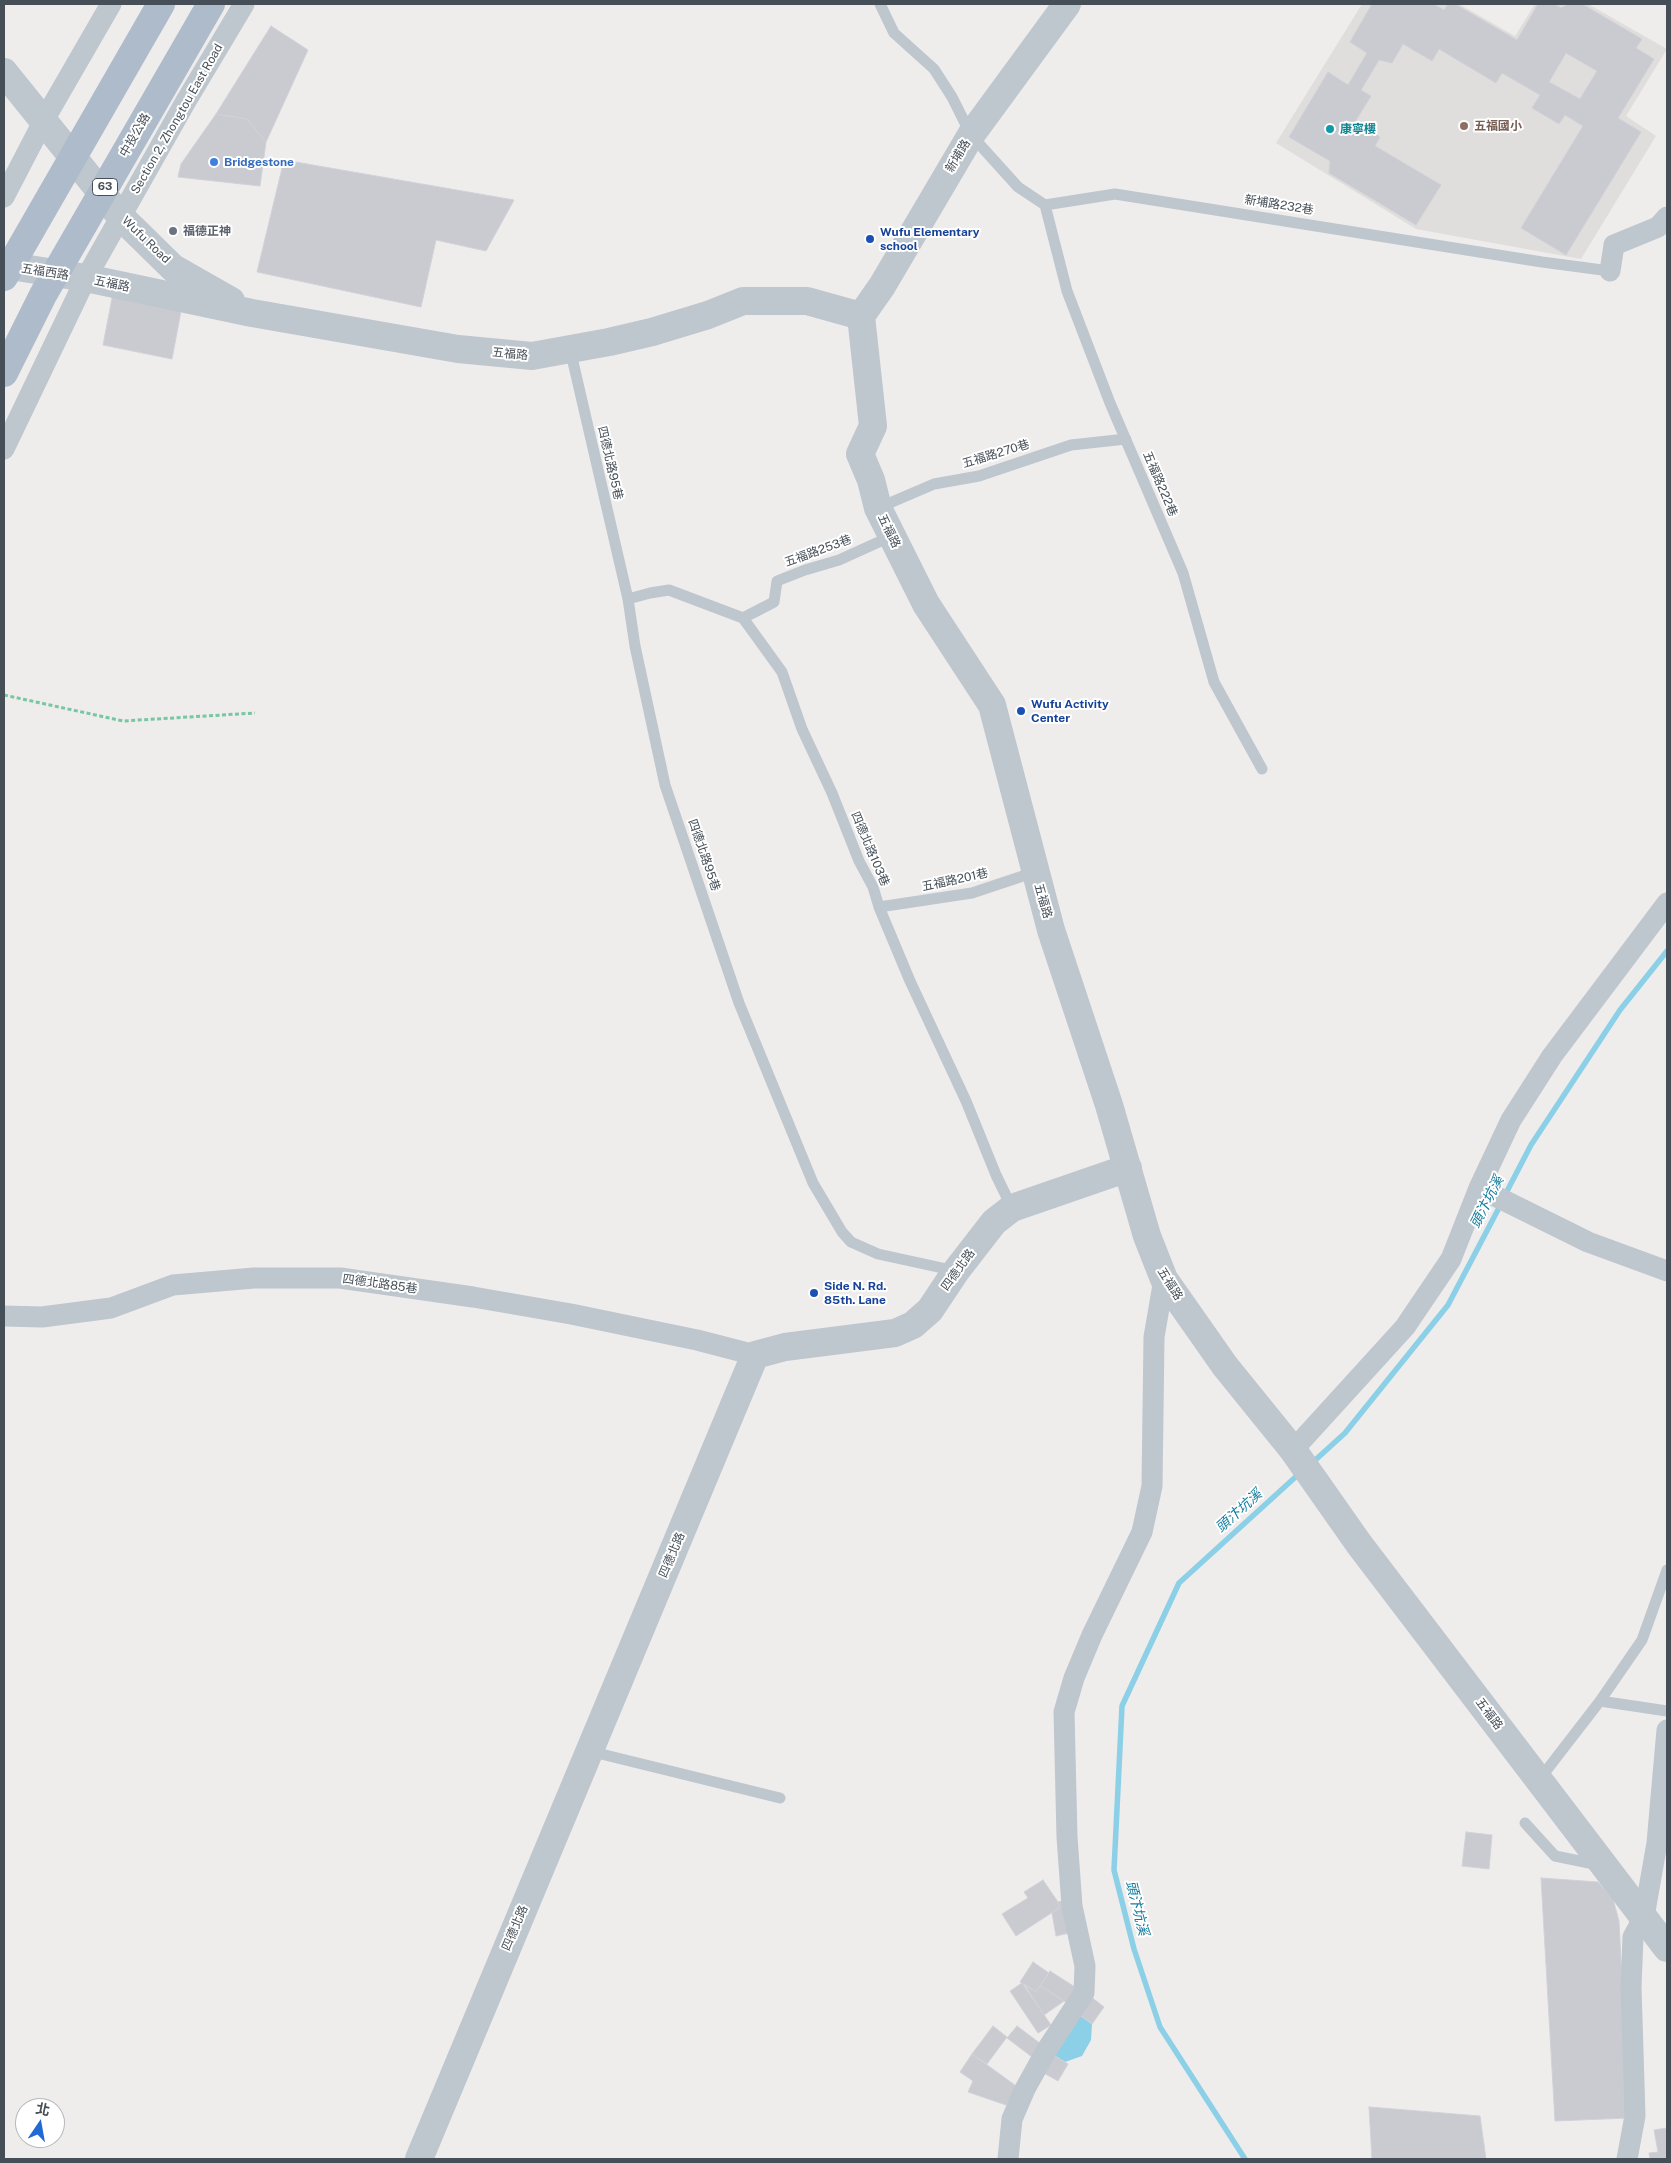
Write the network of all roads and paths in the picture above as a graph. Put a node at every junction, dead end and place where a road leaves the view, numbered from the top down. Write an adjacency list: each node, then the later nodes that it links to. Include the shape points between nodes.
1 (111, 4): 8 (street)
2 (161, 4): 16 (main road, bridge)
3 (211, 4): 21 (main road, 中投公路 / 63, bridge, via 42,295)
4 (244, 4): 12 (street, Section 2, Zhongtou East Road)
5 (880, 4): 9 (lane, via 894,33 934,68)
6 (1067, 4): 9 (street, 新埔路)
7 (4, 72): 8 (street, Wufu Road)
8 (44, 120): 10 (street); 12 (street, Wufu Road)
9 (971, 135): 11 (lane, via 1018,187); 19 (street, 新埔路)
10 (4, 197)
11 (1045, 205): 15 (lane, 新埔路232巷, via 1115,194); 22 (lane, 五福路222巷, via 1067,291)
12 (121, 216): 17 (street, Section 2, Zhongtou East Road); 18 (street, Wufu Road, via 173,268)
13 (1667, 217): 15 (street, via 1658,227 1614,245)
14 (4, 266): 17 (street, 五福西路)
15 (1610, 271)
16 (4, 277)
17 (86, 278): 18 (street, 五福路); 23 (street, Section 2, Zhongtou East Road)
18 (252, 314): 20 (street, 五福路, via 458,349 532,356)
19 (861, 316): 20 (street, 五福路, via 807,300 743,301 652,332); 24 (street, 五福路, via 873,426 860,454)
20 (570, 348): 26 (lane, 四德北路95巷)
21 (4, 373)
22 (1126, 438): 24 (lane, 五福路270巷, via 1071,445 979,476 934,484); 30 (lane, 五福路222巷, via 1183,573 1214,682)
23 (4, 449)
24 (878, 508): 25 (street, 五福路)
25 (892, 536): 27 (lane, 五福路253巷, via 839,560 777,581 774,602); 31 (street, 五福路, via 926,604 992,705)
26 (628, 599): 27 (lane, via 668,590); 37 (lane, 四德北路95巷, via 665,785 739,1003 813,1183 850,1242 878,1254)
27 (743, 618): 33 (lane, 四德北路103巷, via 782,672 802,729)
28 (4, 695): 29 (path, via 123,721)
29 (255, 713)
30 (1262, 769)
31 (1034, 872): 33 (lane, 五福路201巷, via 972,893); 34 (street, 五福路)
32 (1667, 903): 35 (street, via 1552,1056 1511,1120)
33 (879, 907): 36 (lane, 四德北路103巷)
34 (1128, 1168): 36 (street, 四德北路); 39 (street, 五福路, via 1147,1236)
35 (1479, 1188): 38 (street, via 1588,1242); 42 (street, via 1451,1259 1405,1327)
36 (1012, 1208): 37 (street, 四德北路, via 994,1222)
37 (956, 1271): 41 (street, 四德北路, via 930,1310 913,1325 895,1332 785,1346)
38 (1667, 1271)
39 (1164, 1279): 42 (street, 五福路, via 1225,1366); 55 (street, via 1154,1337 1152,1486 1142,1532 1092,1635 1064,1712 1067,1838 1072,1906 1086,1966 1084,1993 1025,2089 1012,2119)
40 (4, 1316): 41 (street, 四德北路85巷, via 42,1316 111,1308 173,1285 254,1278 340,1278 572,1314)
41 (755, 1355): 47 (street, 四德北路)
42 (1293, 1450): 48 (street, 五福路, via 1359,1544)
43 (1667, 1570): 44 (lane, via 1642,1640)
44 (1600, 1701): 45 (lane); 48 (lane)
45 (1667, 1711)
46 (1667, 1730): 52 (street, via 1657,1843)
47 (590, 1751): 49 (lane); 54 (street, 四德北路)
48 (1539, 1780): 51 (street, 五福路)
49 (780, 1798)
50 (1525, 1823): 51 (lane, via 1556,1856)
51 (1605, 1866): 52 (street, 五福路)
52 (1644, 1917): 53 (street, 五福路); 56 (street, via 1633,1937 1635,2116)
53 (1667, 1948)
54 (418, 2159)
55 (1008, 2159)
56 (1627, 2159)

